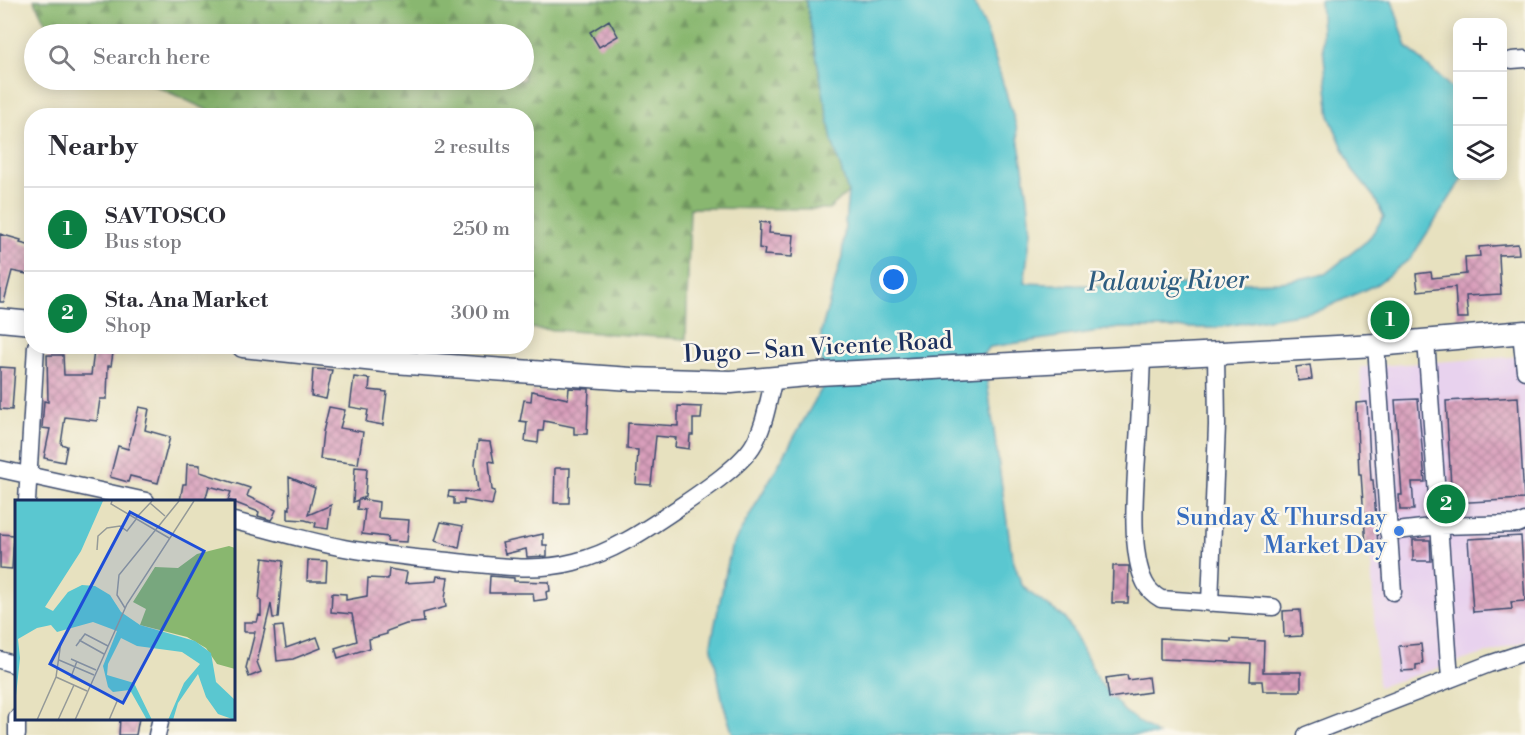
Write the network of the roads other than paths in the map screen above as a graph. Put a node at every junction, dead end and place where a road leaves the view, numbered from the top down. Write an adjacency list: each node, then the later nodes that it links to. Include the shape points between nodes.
1 (0, 320): 2 (main road)
2 (24, 322)
3 (1523, 332): 4 (main road, Dugo – San Vicente Road); 10 (street)
4 (1426, 340): 5 (main road, Dugo – San Vicente Road); 18 (street)
5 (1376, 345): 6 (main road, Dugo – San Vicente Road); 19 (street)
6 (1216, 353): 9 (main road, Dugo – San Vicente Road); 21 (street)
7 (36, 354): 13 (street)
8 (318, 354): 11 (main road, Dugo – San Vicente Road, via 631,379 731,382)
9 (1142, 357): 11 (main road, Dugo – San Vicente Road); 21 (street, via 1136,533 1144,582 1161,599)
10 (1525, 371)
11 (774, 378): 16 (street, via 761,428 751,448 732,468 659,521 610,550 574,562 537,567 496,566 386,555)
12 (0, 469): 13 (street)
13 (28, 475): 14 (street); 15 (street)
14 (27, 500)
15 (141, 500)
16 (236, 521)
17 (1525, 521): 18 (street)
18 (1440, 526): 19 (street); 26 (street)
19 (1388, 532): 20 (street)
20 (1393, 592)
21 (1210, 603): 22 (street)
22 (1273, 607)
23 (1525, 652): 26 (street)
24 (0, 660): 25 (street)
25 (15, 665)
26 (1450, 679): 29 (street)
27 (161, 720): 28 (street)
28 (157, 735)
29 (1306, 735)

